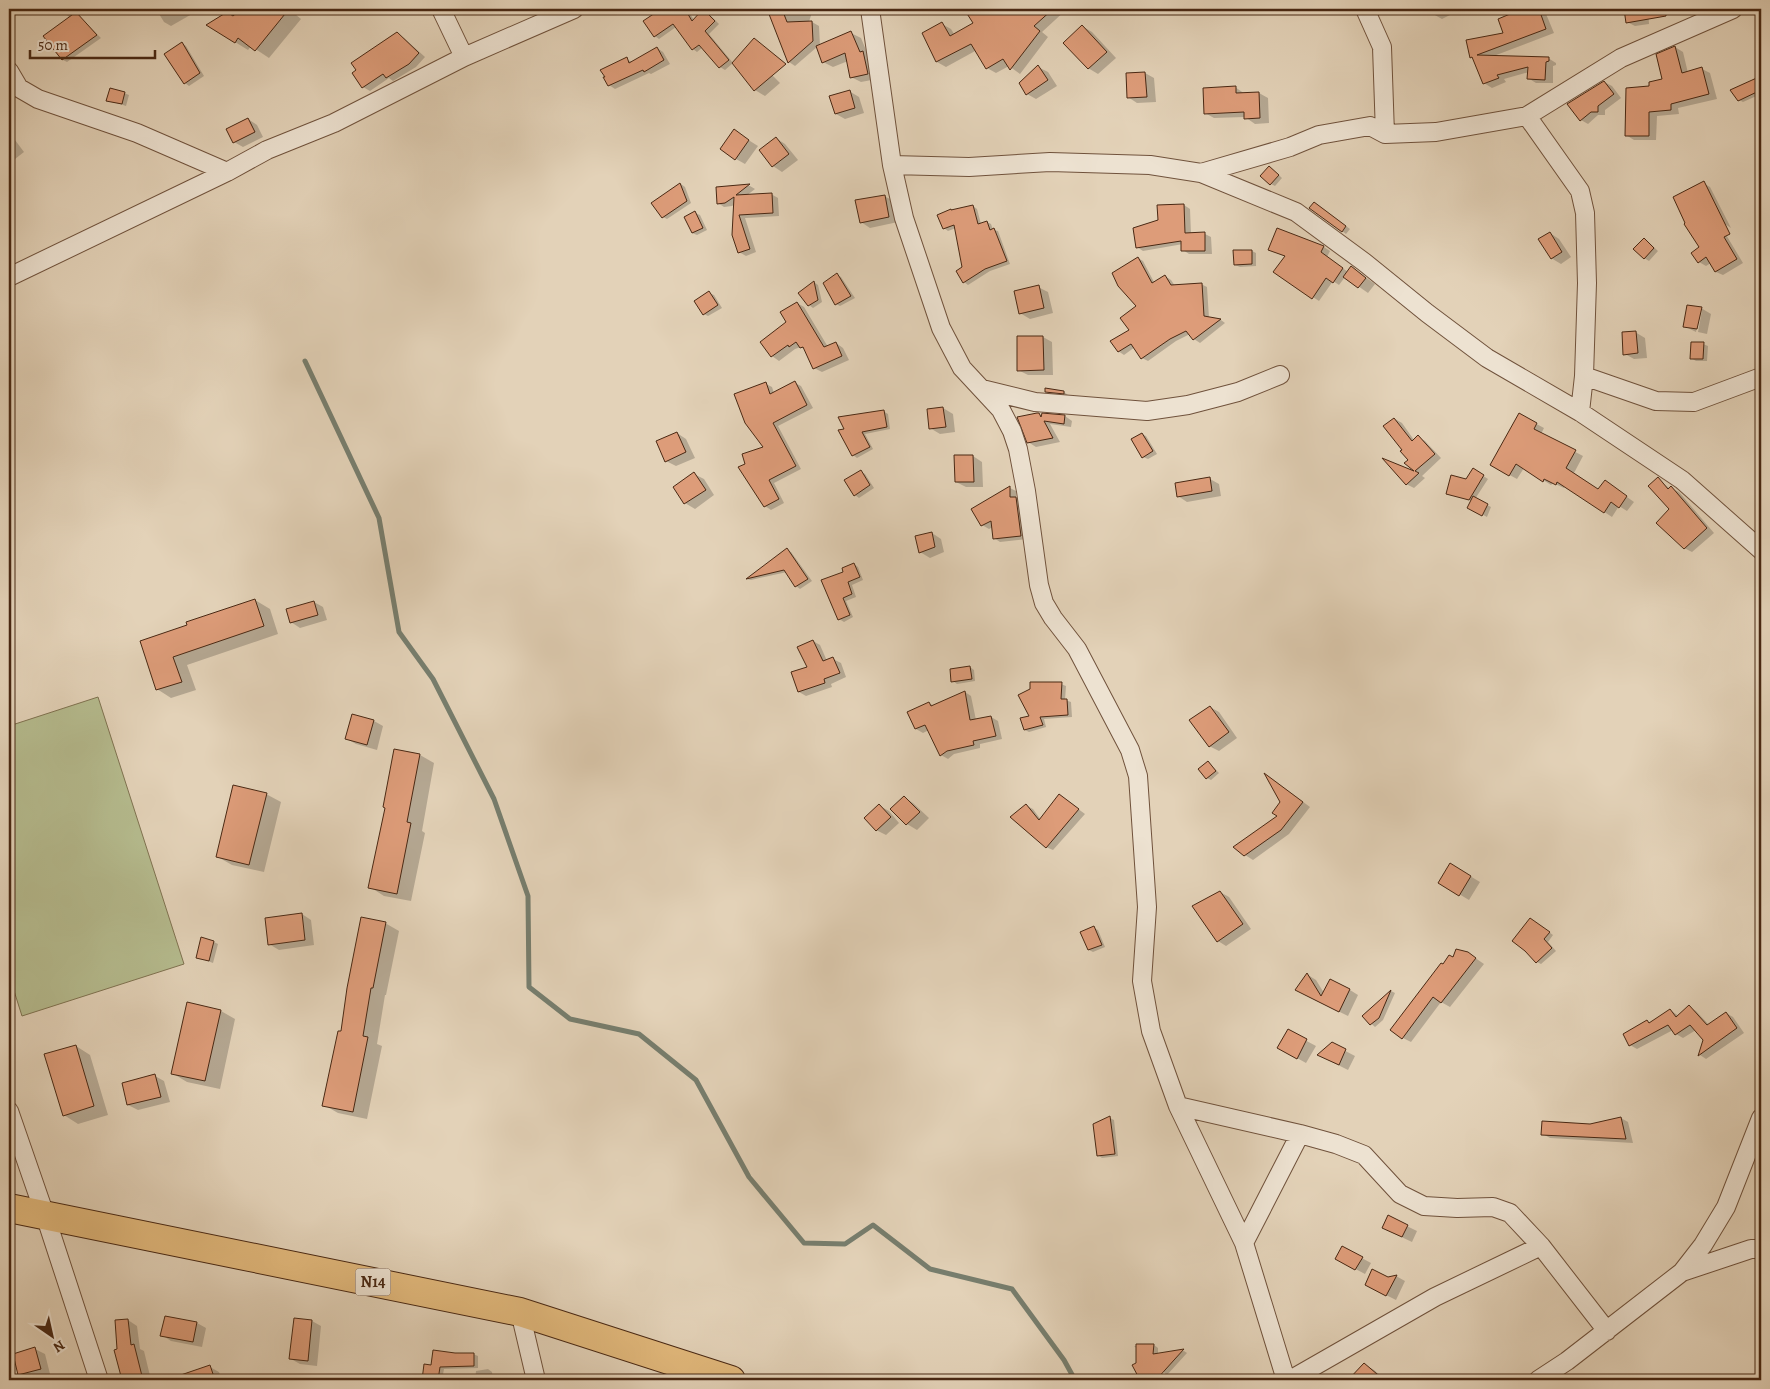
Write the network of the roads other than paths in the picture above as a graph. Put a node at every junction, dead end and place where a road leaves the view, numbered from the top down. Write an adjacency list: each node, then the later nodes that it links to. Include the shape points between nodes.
1 (441, 9): 6 (street)
2 (574, 9): 6 (street)
3 (870, 9): 10 (street)
4 (1365, 9): 9 (street, via 1382,47)
5 (1734, 9): 8 (street, via 1621,58)
6 (464, 56): 11 (street, via 388,97 266,150)
7 (9, 71): 11 (street, via 19,88 38,99 137,134)
8 (1527, 116): 9 (street, via 1436,132); 15 (street, via 1580,191 1585,213)
9 (1385, 134): 12 (street, via 1370,126 1319,136)
10 (892, 165): 12 (street, via 969,167 1050,162 1150,165); 17 (street, via 904,218 941,328 962,368)
11 (227, 172): 13 (street)
12 (1201, 173): 18 (street, via 1296,212 1487,358)
13 (9, 277)
14 (1280, 375): 17 (street, via 1238,392 1188,405 1147,411 1035,402)
15 (1584, 376): 16 (street, via 1656,401 1694,402); 18 (street)
16 (1761, 377)
17 (982, 389): 20 (street, via 1001,410 1018,449 1044,604 1077,649 1130,750 1138,776 1147,907 1142,981 1151,1031)
18 (1580, 412): 19 (street, via 1682,480)
19 (1761, 550)
20 (1178, 1106): 23 (street); 26 (street)
21 (9, 1111): 25 (street)
22 (1761, 1118): 29 (street, via 1726,1207)
23 (1300, 1134): 26 (street); 27 (street, via 1364,1155 1400,1194 1424,1206 1493,1207 1510,1213)
24 (9, 1208): 25 (highway, N14)
25 (45, 1216): 30 (highway, N14); 32 (street)
26 (1244, 1243): 35 (street)
27 (1541, 1246): 31 (street); 36 (street, via 1435,1298)
28 (1761, 1249): 29 (street, via 1751,1249)
29 (1682, 1272): 31 (street)
30 (520, 1312): 33 (street); 34 (highway, N14)
31 (1607, 1331): 37 (street)
32 (98, 1380)
33 (536, 1380)
34 (731, 1380)
35 (1286, 1380)
36 (1290, 1380)
37 (1538, 1380)

